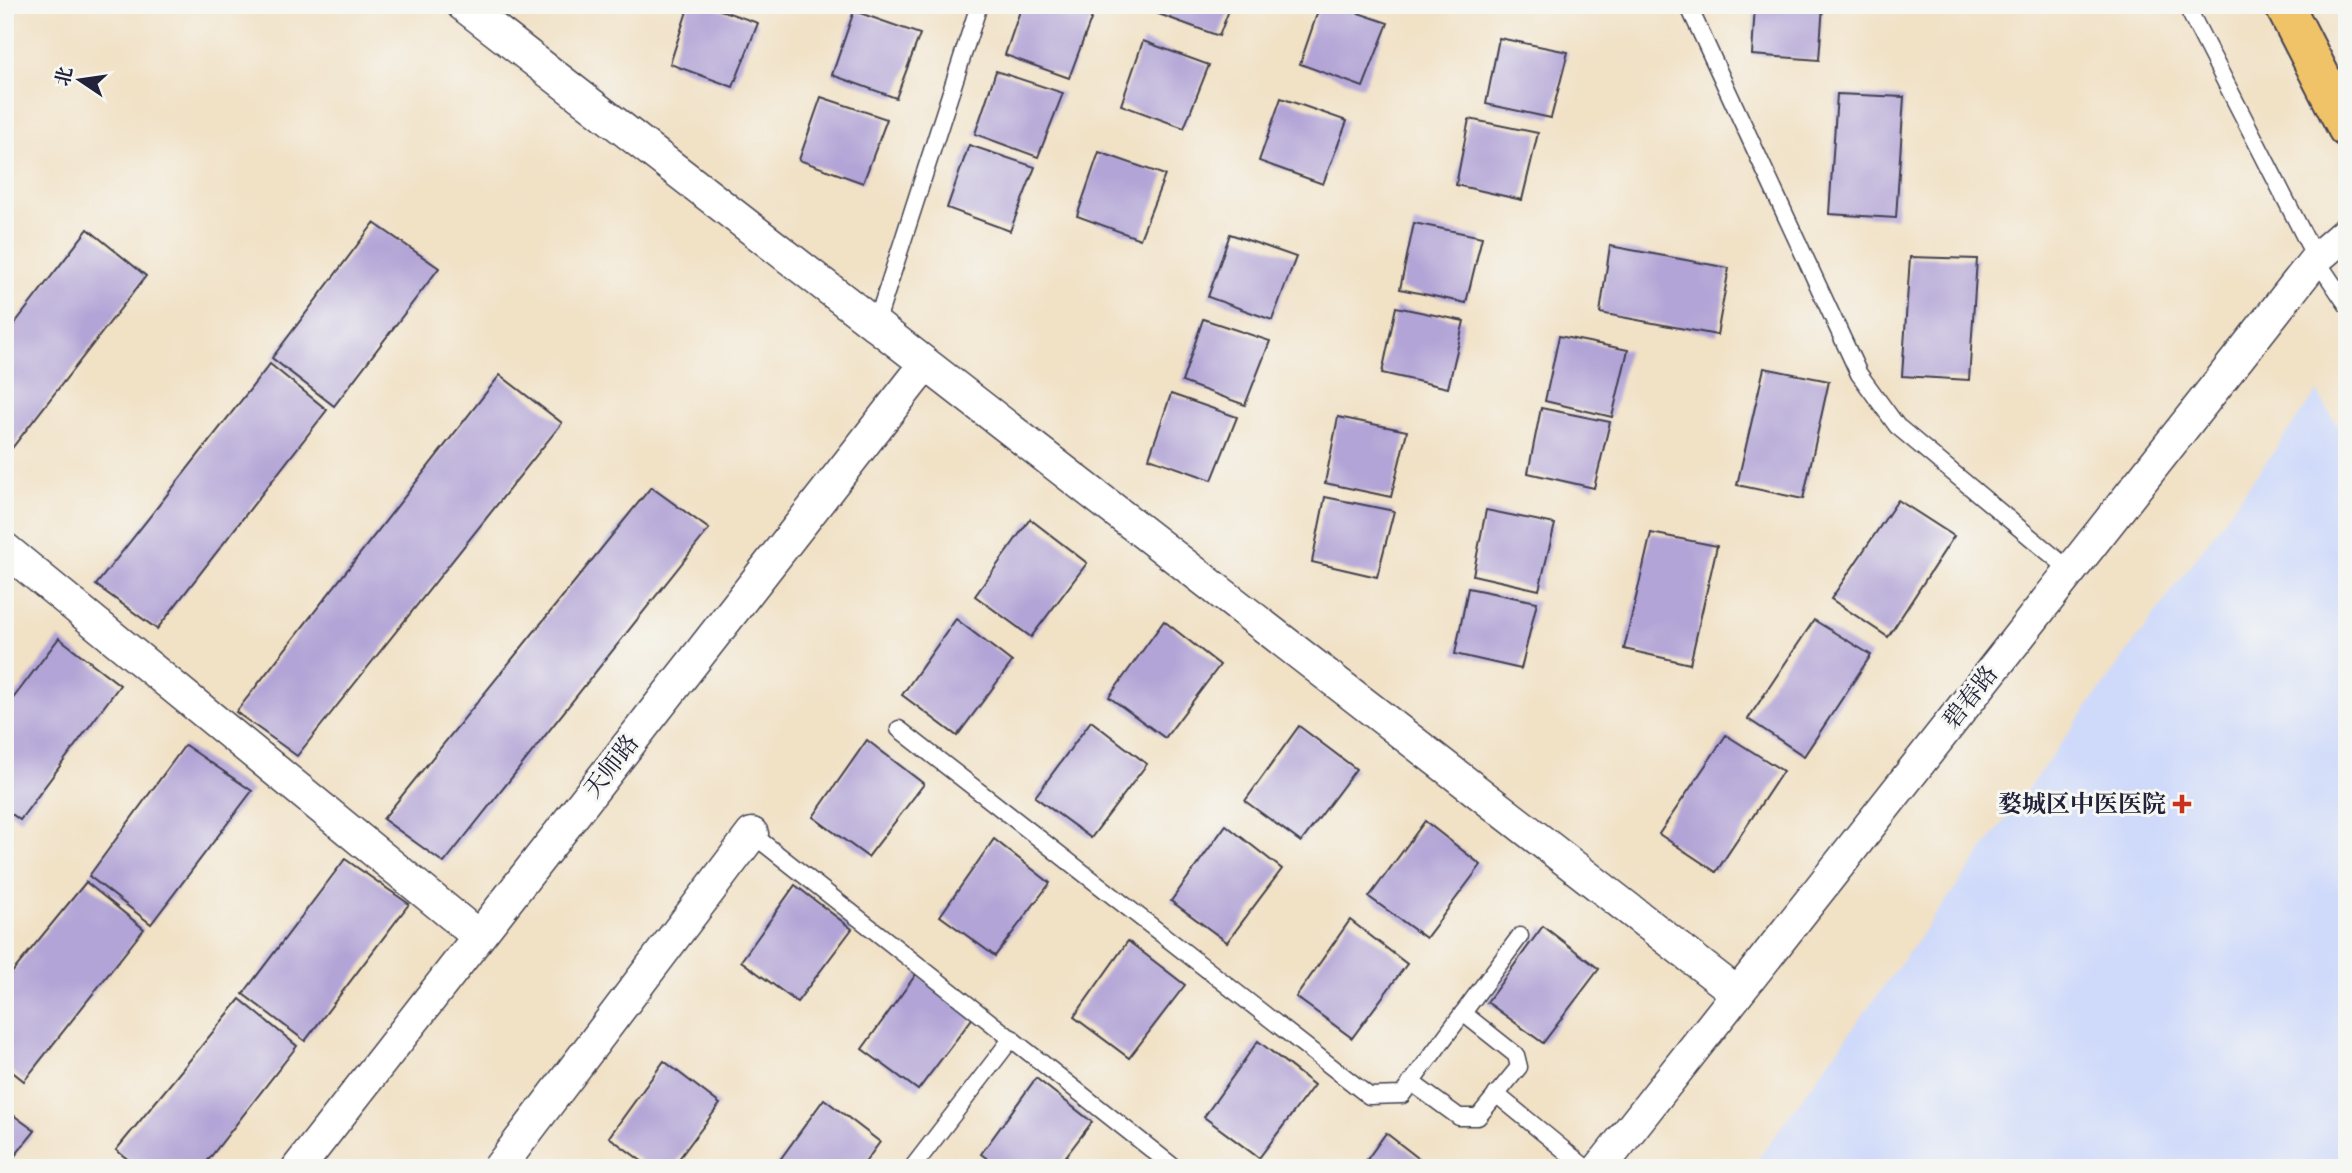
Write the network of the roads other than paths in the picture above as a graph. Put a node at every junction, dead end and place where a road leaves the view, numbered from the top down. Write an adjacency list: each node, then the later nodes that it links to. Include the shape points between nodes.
1 (463, 5): 10 (street)
2 (979, 5): 10 (lane)
3 (1688, 5): 13 (lane, via 1858,373 1897,426)
4 (2186, 5): 8 (lane)
5 (2284, 5): 6 (highway)
6 (2347, 128)
7 (2347, 232): 8 (street, 碧春路)
8 (2316, 259): 9 (lane); 13 (street, 碧春路)
9 (2347, 305)
10 (875, 327): 11 (street)
11 (925, 365): 16 (street, 天师路); 18 (street)
12 (5, 550): 16 (street)
13 (2071, 571): 18 (street, 碧春路)
14 (899, 729): 21 (lane, via 1369,1096 1402,1095)
15 (752, 834): 20 (lane); 24 (street)
16 (478, 936): 23 (street, 天师路)
17 (1520, 936): 19 (lane)
18 (1737, 993): 28 (street, 碧春路)
19 (1463, 1013): 21 (lane); 22 (lane, via 1516,1055 1519,1067)
20 (1012, 1038): 25 (lane); 26 (lane)
21 (1411, 1082): 22 (lane, via 1459,1117 1478,1116)
22 (1496, 1094): 27 (lane)
23 (298, 1168)
24 (499, 1168)
25 (912, 1168)
26 (1175, 1168)
27 (1586, 1168)
28 (1600, 1168)

